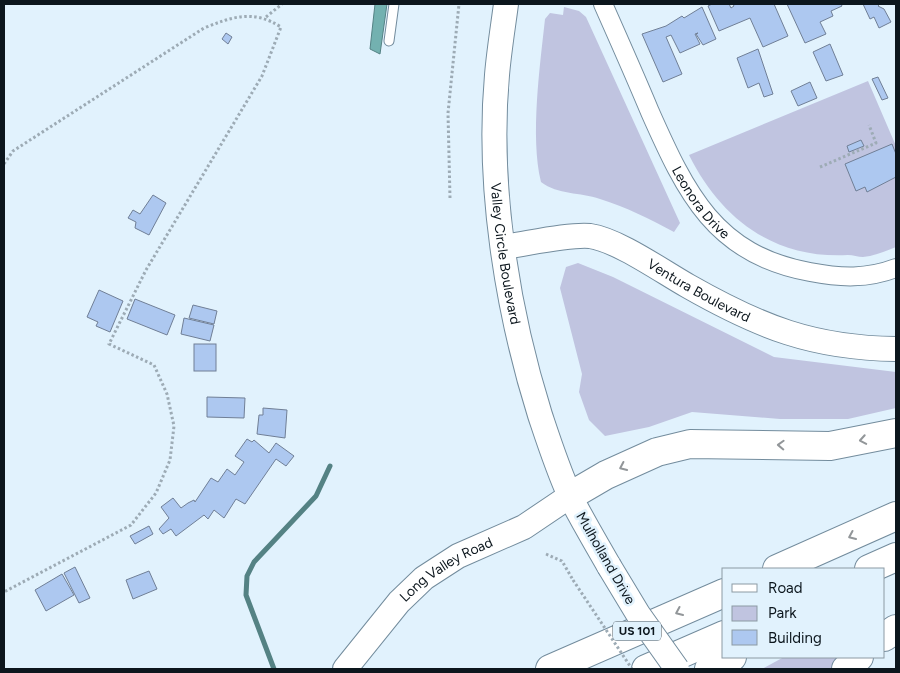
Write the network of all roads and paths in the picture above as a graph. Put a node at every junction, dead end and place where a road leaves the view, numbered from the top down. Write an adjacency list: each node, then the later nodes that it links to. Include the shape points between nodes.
1 (282, 4): 6 (path)
2 (394, 4): 7 (lane)
3 (459, 4): 11 (path, via 448,113)
4 (506, 4): 12 (main road, Valley Circle Boulevard, via 496,85 496,148)
5 (603, 4): 13 (street, Leonora Drive, via 681,179 700,208 726,234 752,254 789,268 855,278)
6 (266, 17): 9 (path, via 232,17 204,28 13,151); 23 (path, via 280,27 262,76 146,270 109,344 154,365 167,394 174,426 170,460 156,493 131,525)
7 (389, 41)
8 (868, 125): 10 (path, via 876,143)
9 (4, 164)
10 (820, 167)
11 (450, 198)
12 (503, 247): 14 (main road, Ventura Boulevard, via 572,237 602,239 748,318 788,334 832,344); 16 (main road, Valley Circle Boulevard, via 527,372)
13 (896, 268)
14 (896, 349)
15 (896, 433): 16 (highway, one-way to 16, via 830,446 690,444 657,452)
16 (570, 496): 30 (main road, Long Valley Road, via 524,527 458,556 424,578 399,602); 34 (main road, Mulholland Drive, bridge, via 638,614)
17 (896, 516): 20 (highway, one-way to 20)
18 (546, 554): 32 (path, bridge, via 562,561)
19 (896, 558): 21 (highway); 22 (highway)
20 (779, 568)
21 (871, 568)
22 (881, 568)
23 (4, 592)
24 (722, 594): 31 (highway, US 101, one-way to 31)
25 (896, 629): 27 (highway)
26 (722, 635): 33 (highway, US 101)
27 (885, 636)
28 (730, 658): 35 (highway)
29 (858, 658): 36 (highway)
30 (345, 669)
31 (550, 669)
32 (632, 669)
33 (646, 669)
34 (677, 669)
35 (710, 669)
36 (846, 669)

